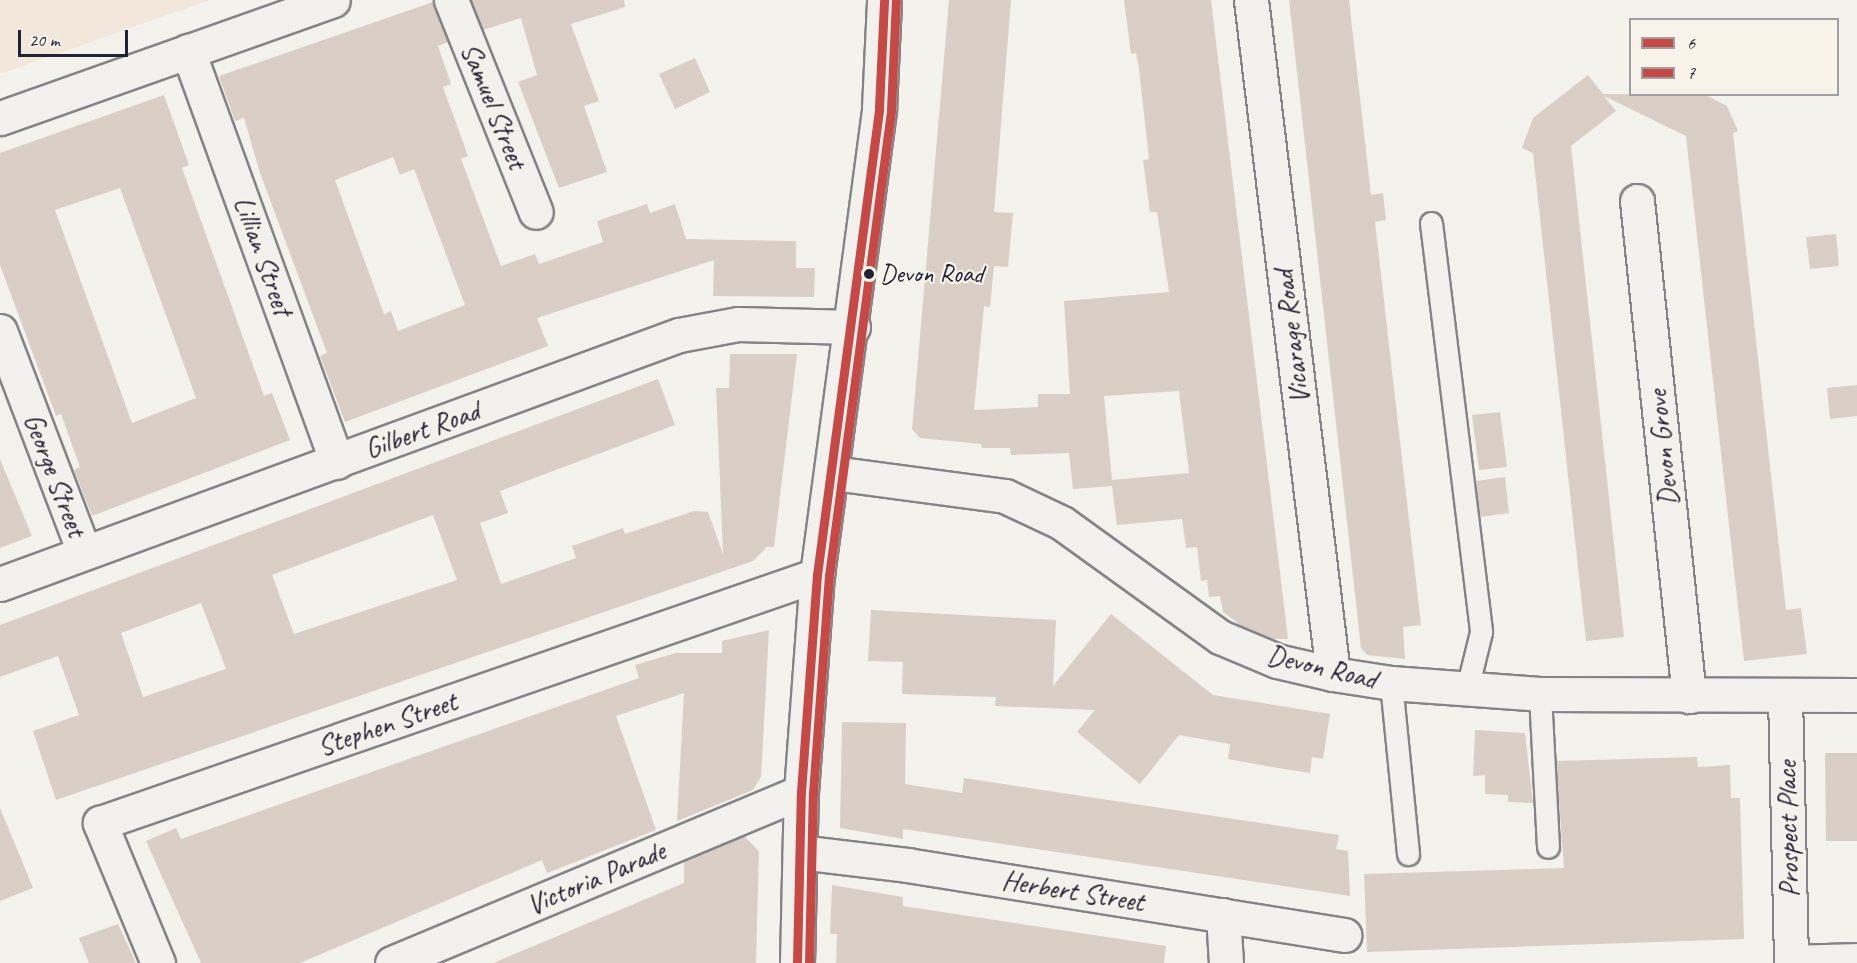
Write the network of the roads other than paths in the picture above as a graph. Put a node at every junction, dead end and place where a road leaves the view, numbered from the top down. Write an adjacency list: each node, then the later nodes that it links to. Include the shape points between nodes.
1 (333, 0): 5 (street)
2 (451, 0): 8 (street, Samuel Street)
3 (884, 0): 10 (street, via 879,108)
4 (1251, 0): 17 (street, Vicarage Road)
5 (188, 51): 6 (street); 12 (street, Lillian Street)
6 (0, 117)
7 (1637, 201): 23 (street, Devon Grove)
8 (536, 212)
9 (1431, 224): 19 (lane, via 1481,632)
10 (853, 327): 12 (street, Gilbert Road, via 738,324 679,335); 13 (street)
11 (0, 331): 14 (street, George Street)
12 (337, 462): 14 (street, Gilbert Road)
13 (833, 473): 15 (street); 17 (street, Devon Road, via 1005,496 1062,523 1220,638 1277,661)
14 (84, 552): 16 (street, Gilbert Road)
15 (817, 575): 24 (street); 32 (street, Stephen Street, via 100,823)
16 (0, 584)
17 (1333, 674): 18 (street, Devon Road)
18 (1391, 683): 19 (street, Devon Road); 27 (lane)
19 (1467, 690): 20 (street, Devon Road)
20 (1540, 694): 23 (street, Devon Road); 25 (lane)
21 (1785, 695): 22 (street, Devon Road); 23 (street, Devon Road); 31 (street, Prospect Place)
22 (1857, 695)
23 (1689, 696)
24 (801, 792): 26 (street); 33 (street, Victoria Parade)
25 (1548, 847)
26 (800, 852): 28 (street, Herbert Street); 34 (street)
27 (1408, 854)
28 (1223, 915): 29 (street, Herbert Street); 35 (street)
29 (1344, 935)
30 (1857, 954): 31 (lane)
31 (1791, 959)
32 (158, 963)
33 (392, 963)
34 (797, 963)
35 (1226, 963)

